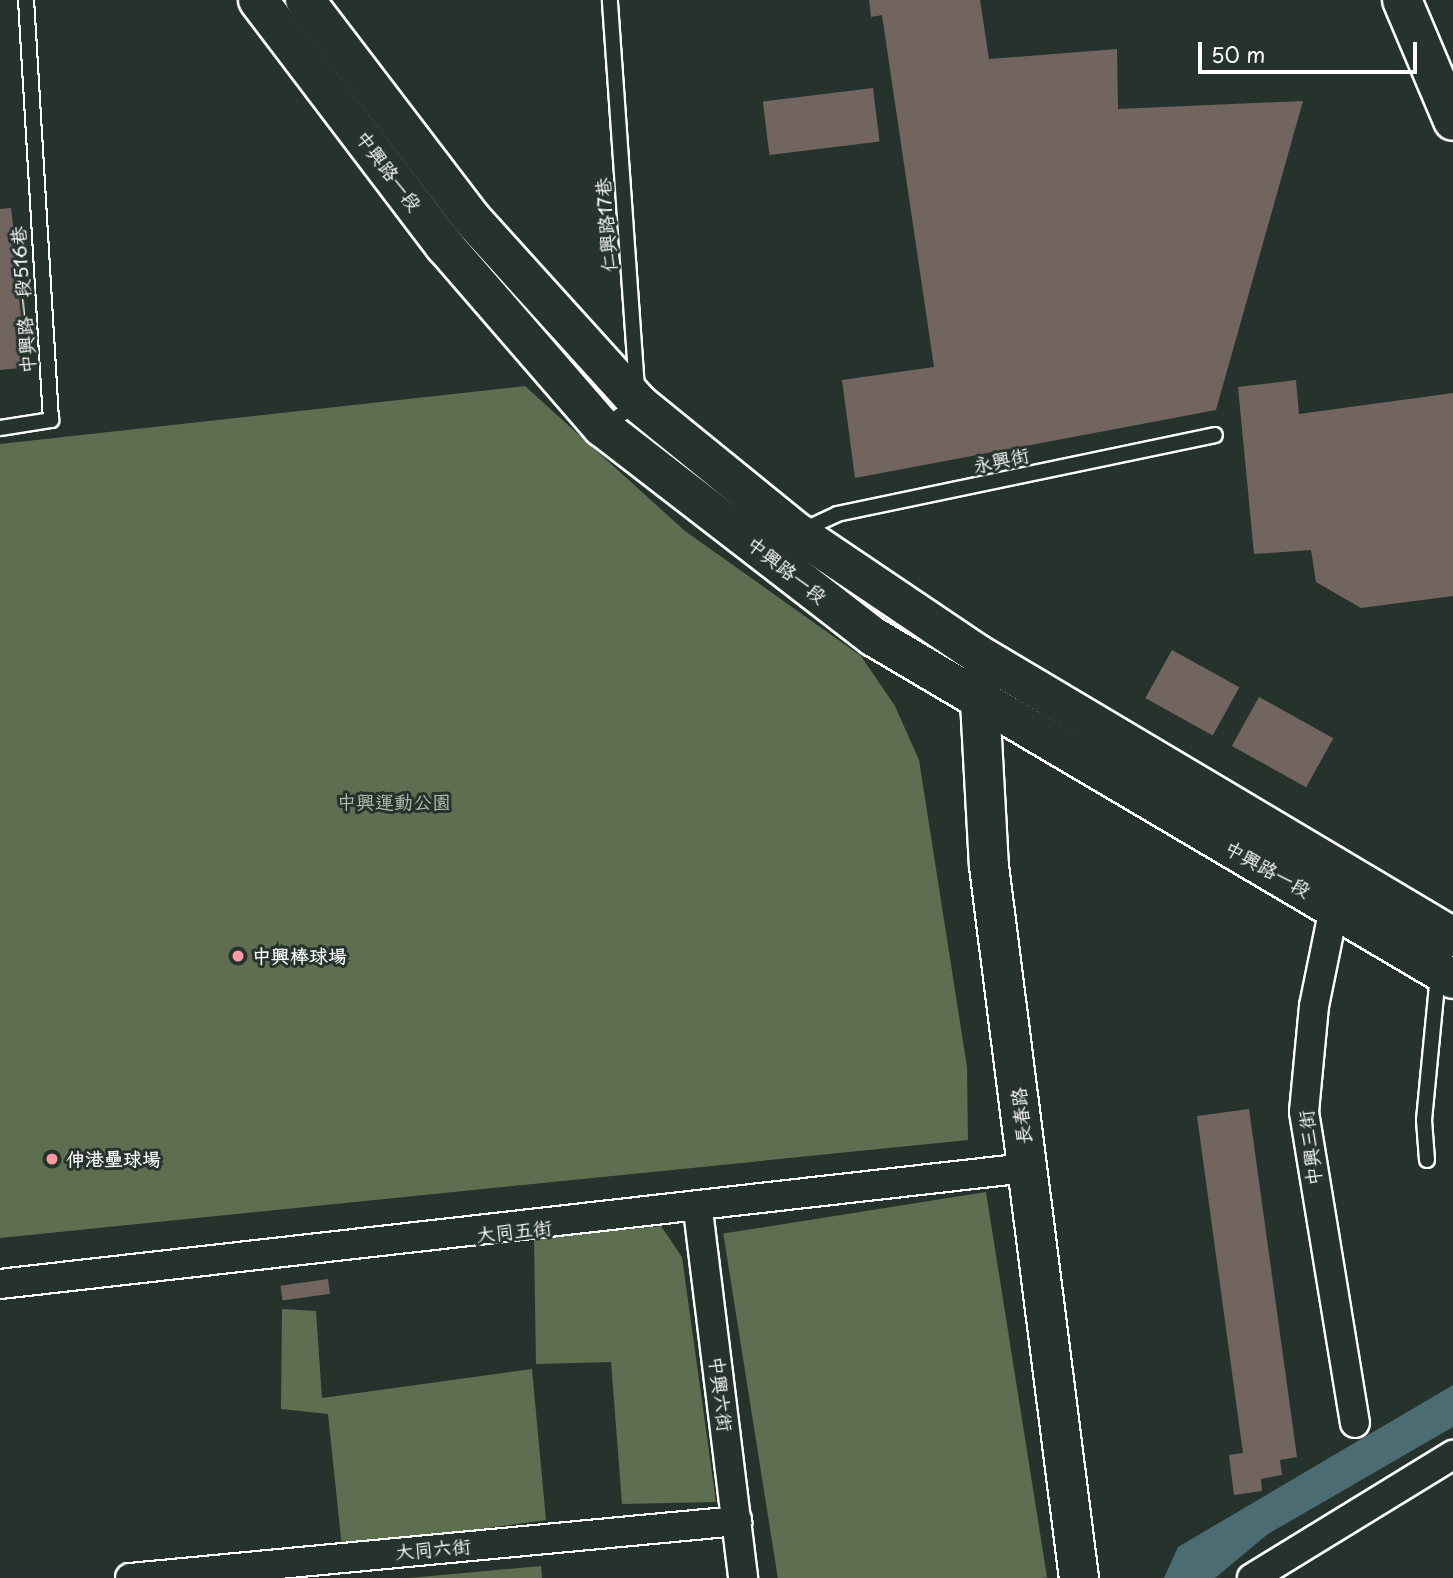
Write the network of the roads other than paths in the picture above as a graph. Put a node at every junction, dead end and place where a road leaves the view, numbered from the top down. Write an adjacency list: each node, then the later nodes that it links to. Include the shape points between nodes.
1 (26, 0): 9 (lane, 中興路一段516巷, via 51,420)
2 (258, 0): 8 (main road, 中興路一段, via 445,246)
3 (305, 0): 7 (main road, 中興路一段, via 472,219)
4 (610, 0): 7 (lane, 仁興路17巷)
5 (1402, 0): 6 (main road)
6 (1453, 121)
7 (638, 403): 8 (lane); 11 (main road, 中興路一段)
8 (602, 427): 13 (main road, 中興路一段, via 874,637)
9 (0, 428)
10 (1215, 435): 11 (lane, 永興街, via 837,514)
11 (798, 533): 12 (main road, 中興路一段)
12 (976, 653): 13 (main road, 長春路); 14 (main road, 中興路一段)
13 (980, 705): 14 (main road, 中興路一段); 17 (main road, 長春路, via 989,866)
14 (1338, 890): 15 (main road, 中興路一段); 20 (street, 中興三街, via 1314,1006 1304,1111)
15 (1448, 962): 16 (lane, via 1424,1120)
16 (1427, 1160)
17 (1026, 1168): 18 (street, 大同五街); 25 (main road, 長春路)
18 (698, 1210): 19 (street, 大同五街); 22 (street, 中興六街)
19 (0, 1284)
20 (1355, 1423)
21 (1453, 1455): 26 (street)
22 (737, 1521): 23 (street, 大同六街); 24 (street, 中興六街)
23 (130, 1578)
24 (743, 1578)
25 (1079, 1578)
26 (1252, 1578)

